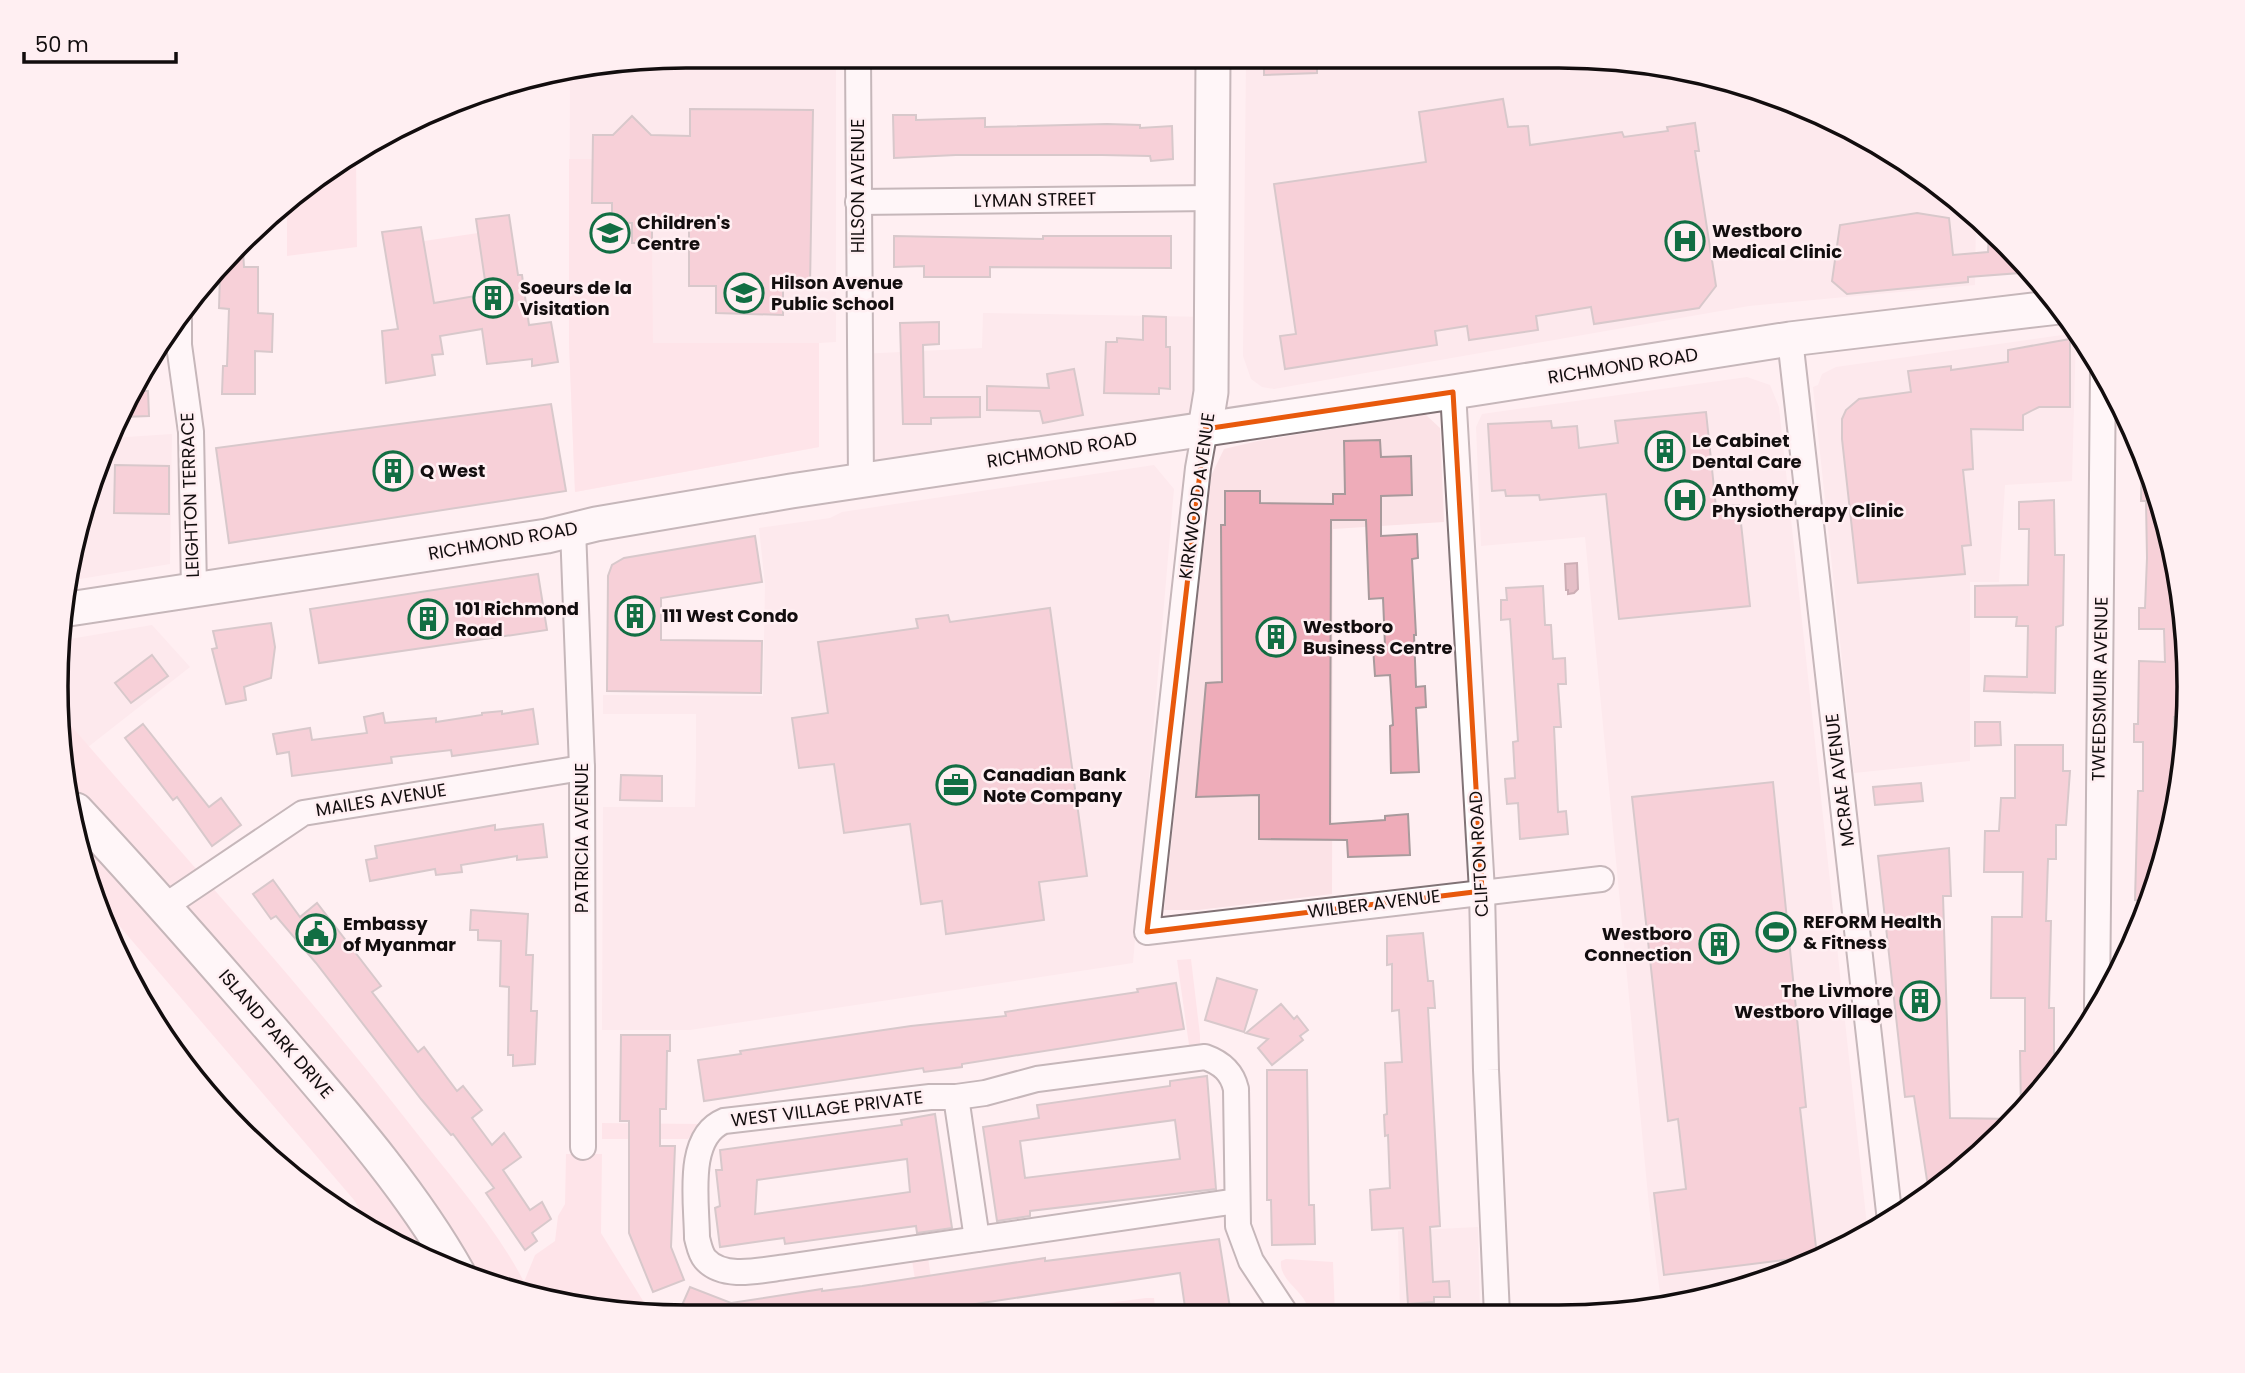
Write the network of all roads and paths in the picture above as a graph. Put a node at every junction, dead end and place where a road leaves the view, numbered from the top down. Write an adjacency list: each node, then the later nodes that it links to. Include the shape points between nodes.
1 (858, 68): 4 (street, HILSON AVENUE)
2 (1213, 68): 3 (main road, KIRKWOOD AVENUE)
3 (1212, 198): 4 (street, LYMAN STREET); 10 (main road, KIRKWOOD AVENUE, via 1210,392)
4 (858, 202): 11 (street, HILSON AVENUE)
5 (2048, 308): 7 (main road, RICHMOND ROAD)
6 (179, 333): 13 (street, LEIGHTON TERRACE, via 191,432)
7 (1790, 339): 8 (main road, RICHMOND ROAD); 25 (street, MCRAE AVENUE)
8 (1453, 392): 10 (main road, RICHMOND ROAD); 18 (street, CLIFTON ROAD)
9 (2103, 394): 21 (street, TWEEDSMUIR AVENUE)
10 (1205, 429): 11 (main road, RICHMOND ROAD); 20 (street, KIRKWOOD AVENUE)
11 (862, 482): 12 (main road, RICHMOND ROAD)
12 (573, 529): 13 (main road, RICHMOND ROAD); 15 (street, PATRICIA AVENUE)
13 (194, 589): 14 (main road, RICHMOND ROAD)
14 (74, 608)
15 (582, 768): 19 (street, MAILES AVENUE, via 303,813); 23 (street, PATRICIA AVENUE)
16 (82, 817): 19 (main road, ISLAND PARK DRIVE)
17 (1601, 879): 18 (street, WILBER AVENUE)
18 (1482, 891): 20 (street, WILBER AVENUE); 29 (street, CLIFTON ROAD)
19 (165, 905): 27 (main road, ISLAND PARK DRIVE, via 362,1134)
20 (1147, 932)
21 (2097, 990)
22 (956, 1097): 24 (street, WEST VILLAGE PRIVATE, via 1037,1079 1197,1057 1215,1060 1229,1072 1236,1089); 26 (street); 26 (street, WEST VILLAGE PRIVATE, via 715,1125 702,1140 697,1160 697,1238 703,1258 723,1270 736,1271)
23 (583, 1147)
24 (1237, 1201): 26 (street, WEST VILLAGE PRIVATE); 28 (street, WEST VILLAGE PRIVATE, via 1238,1226 1247,1253)
25 (1889, 1209)
26 (977, 1239)
27 (450, 1258)
28 (1280, 1305)
29 (1497, 1305)

